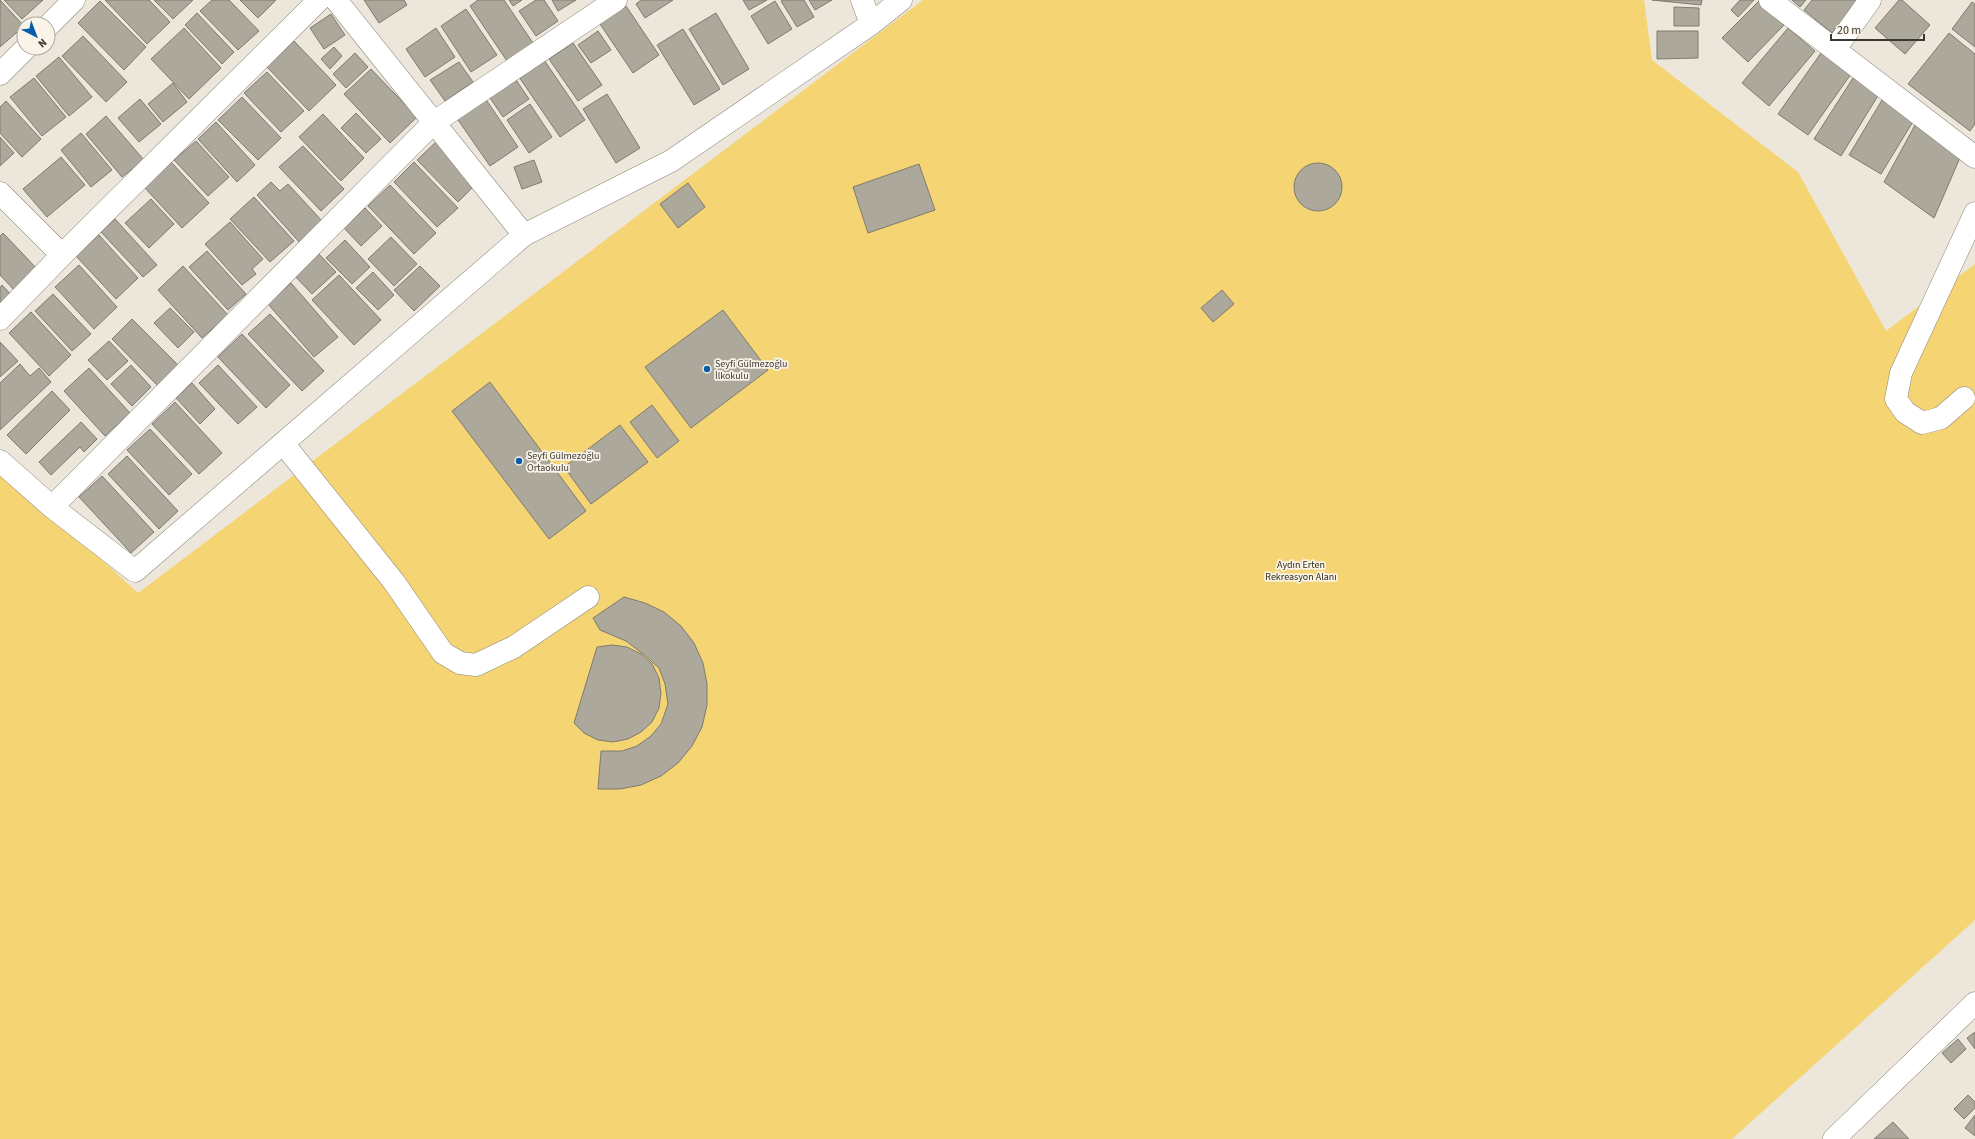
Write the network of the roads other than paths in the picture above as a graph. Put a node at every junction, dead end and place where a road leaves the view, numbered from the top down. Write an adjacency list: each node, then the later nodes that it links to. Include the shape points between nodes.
1 (74, 0): 9 (street)
2 (319, 0): 19 (street)
3 (336, 0): 14 (street)
4 (616, 0): 14 (street)
5 (862, 0): 10 (street)
6 (901, 0): 10 (street)
7 (1770, 0): 11 (street)
8 (1870, 0): 11 (street)
9 (56, 18)
10 (871, 24): 18 (street, via 671,161)
11 (1835, 49): 15 (street)
12 (18, 56): 13 (street)
13 (0, 74)
14 (433, 123): 18 (street); 24 (street)
15 (1975, 157)
16 (0, 193): 19 (street)
17 (1975, 213): 21 (street, via 1901,373 1896,399 1905,412 1922,423 1942,418)
18 (524, 235): 22 (street)
19 (62, 255): 20 (street)
20 (0, 319)
21 (1964, 398)
22 (283, 443): 24 (street, via 135,571); 25 (street, via 394,582 444,653 460,663 476,665 514,647)
23 (0, 461): 24 (street)
24 (52, 507)
25 (588, 597)
26 (1975, 1003): 27 (street)
27 (1834, 1139)

